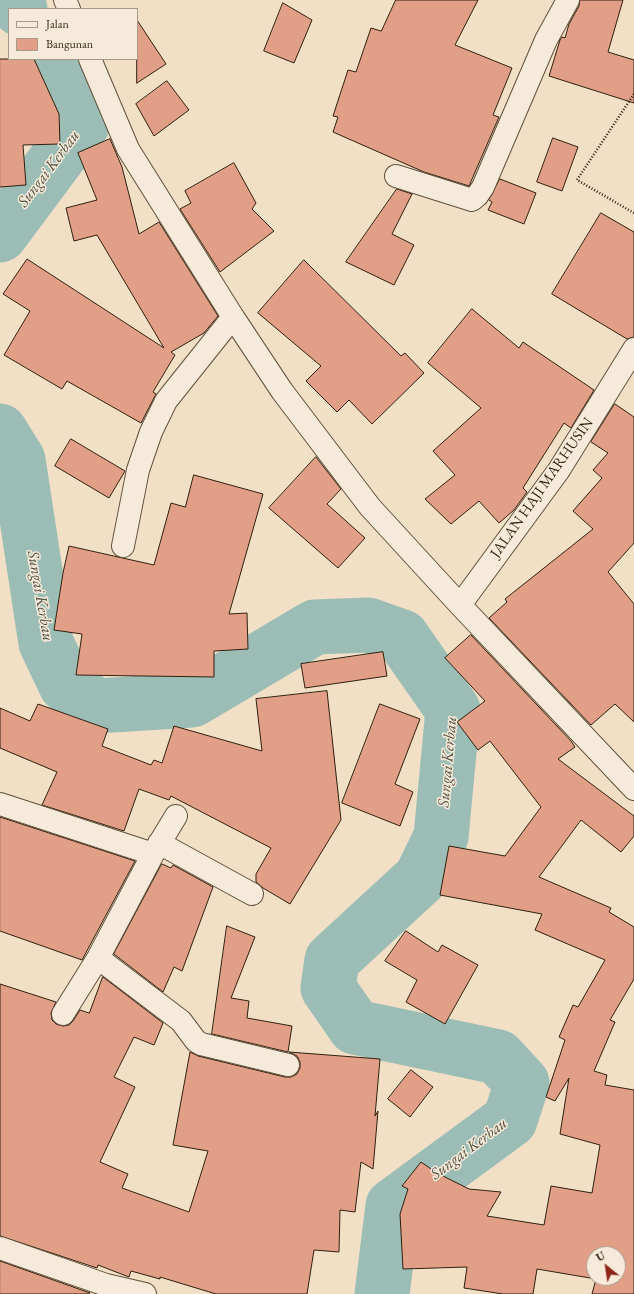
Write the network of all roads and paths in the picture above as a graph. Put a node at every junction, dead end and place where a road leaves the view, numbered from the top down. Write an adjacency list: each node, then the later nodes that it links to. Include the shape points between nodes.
1 (568, 0): 4 (street, via 546,40 483,187 475,199)
2 (90, 60): 6 (street, via 128,149)
3 (634, 94): 5 (path, via 577,180)
4 (396, 176)
5 (634, 213)
6 (233, 317): 8 (street, via 166,400 151,432 138,470); 9 (street, via 282,391 370,506)
7 (634, 349): 9 (street, JALAN HAJI MARHUSIN, via 559,470)
8 (123, 546)
9 (460, 605): 10 (street)
10 (634, 789)
11 (0, 804): 13 (street)
12 (176, 816): 13 (street)
13 (156, 849): 14 (street); 15 (street)
14 (252, 894)
15 (98, 958): 16 (street); 17 (street, via 181,1021 201,1044)
16 (63, 1014)
17 (288, 1065)
18 (0, 1248): 19 (street, via 106,1285)
19 (145, 1294)

